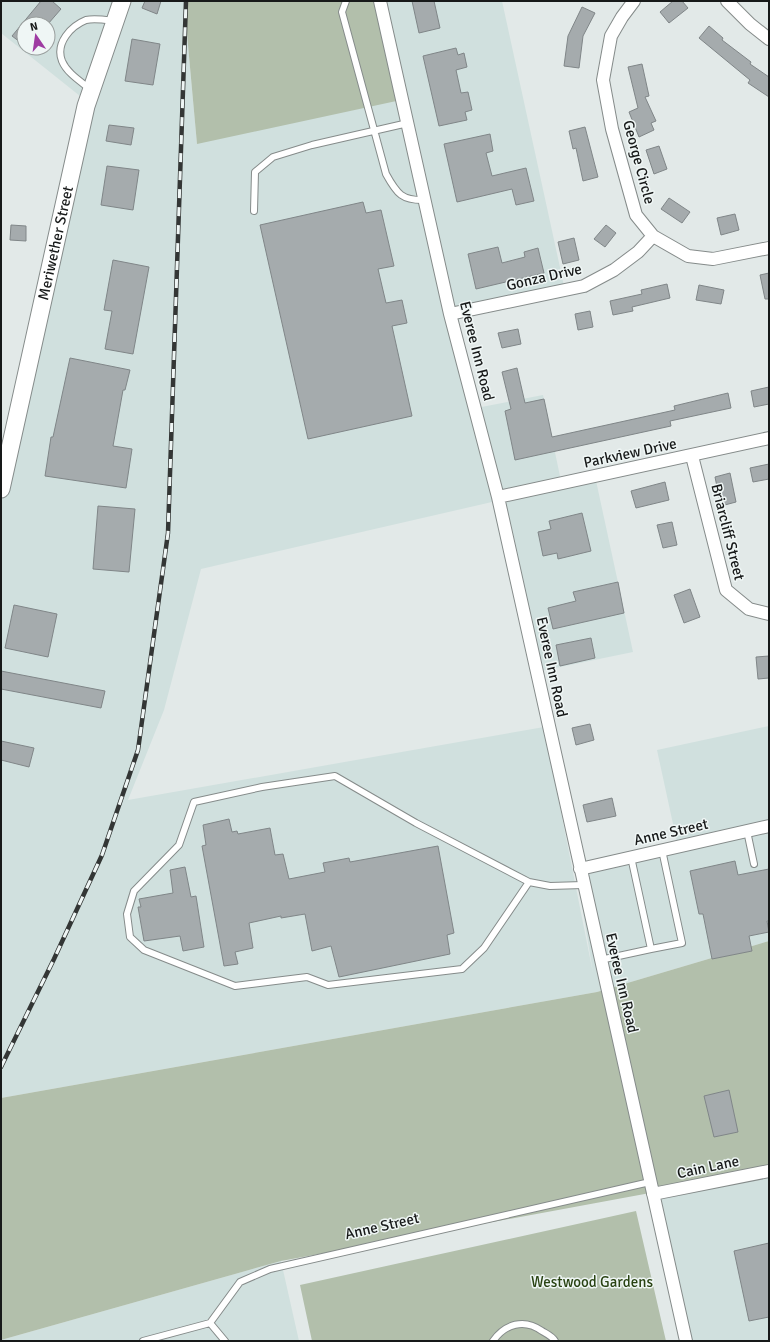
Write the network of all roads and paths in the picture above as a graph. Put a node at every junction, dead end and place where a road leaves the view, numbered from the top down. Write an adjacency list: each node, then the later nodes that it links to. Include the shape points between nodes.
1 (122, 1): 6 (street, Meriwether Street)
2 (346, 1): 10 (lane, via 342,12)
3 (380, 1): 9 (street, Everee Inn Road)
4 (634, 1): 13 (street, George Circle, via 611,36 603,80 612,129 636,215)
5 (727, 1): 7 (street)
6 (115, 21): 8 (street, Meriwether Street); 8 (lane, via 87,20 71,29 61,44 61,59 68,71)
7 (769, 39)
8 (91, 90): 17 (street, Meriwether Street)
9 (408, 124): 10 (lane); 11 (street, Everee Inn Road)
10 (374, 130): 11 (lane, via 386,174 393,186 400,195 411,200); 12 (lane, via 273,157 255,172)
11 (426, 200): 15 (street, Everee Inn Road)
12 (254, 211)
13 (654, 236): 14 (street, George Circle, via 688,256 700,258 713,259); 15 (street, Gonza Drive, via 614,270 584,286)
14 (769, 248)
15 (450, 314): 20 (street, Everee Inn Road)
16 (769, 438): 18 (street, Parkview Drive)
17 (5, 447): 19 (street, Meriwether Street)
18 (692, 456): 20 (street, Parkview Drive); 21 (street, Briarcliff Street, via 726,590 749,609)
19 (1, 489)
20 (498, 497): 27 (street, Everee Inn Road)
21 (769, 614)
22 (769, 826): 23 (street, Anne Street)
23 (747, 831): 24 (street, Anne Street); 26 (lane)
24 (662, 850): 25 (street, Anne Street); 30 (lane, via 682,943)
25 (631, 857): 27 (street, Anne Street); 30 (lane)
26 (754, 864)
27 (580, 869): 29 (street, Everee Inn Road)
28 (529, 882): 28 (lane, via 416,823 335,776 262,787 194,802 179,845 134,891 127,914 130,937 144,950 235,986 307,977 328,985 462,969 484,948); 29 (lane, via 550,886)
29 (583, 885): 31 (street, Everee Inn Road)
30 (651, 949): 31 (lane)
31 (600, 960): 33 (street, Everee Inn Road)
32 (769, 1171): 34 (street, Cain Lane)
33 (650, 1182): 34 (street, Everee Inn Road); 35 (lane, Anne Street, via 270,1269 240,1282)
34 (653, 1194): 40 (street, Everee Inn Road)
35 (210, 1323): 36 (lane); 37 (lane)
36 (142, 1341)
37 (225, 1341)
38 (493, 1341): 39 (lane, via 501,1330 511,1325 523,1324 535,1325)
39 (555, 1341)
40 (686, 1341)

